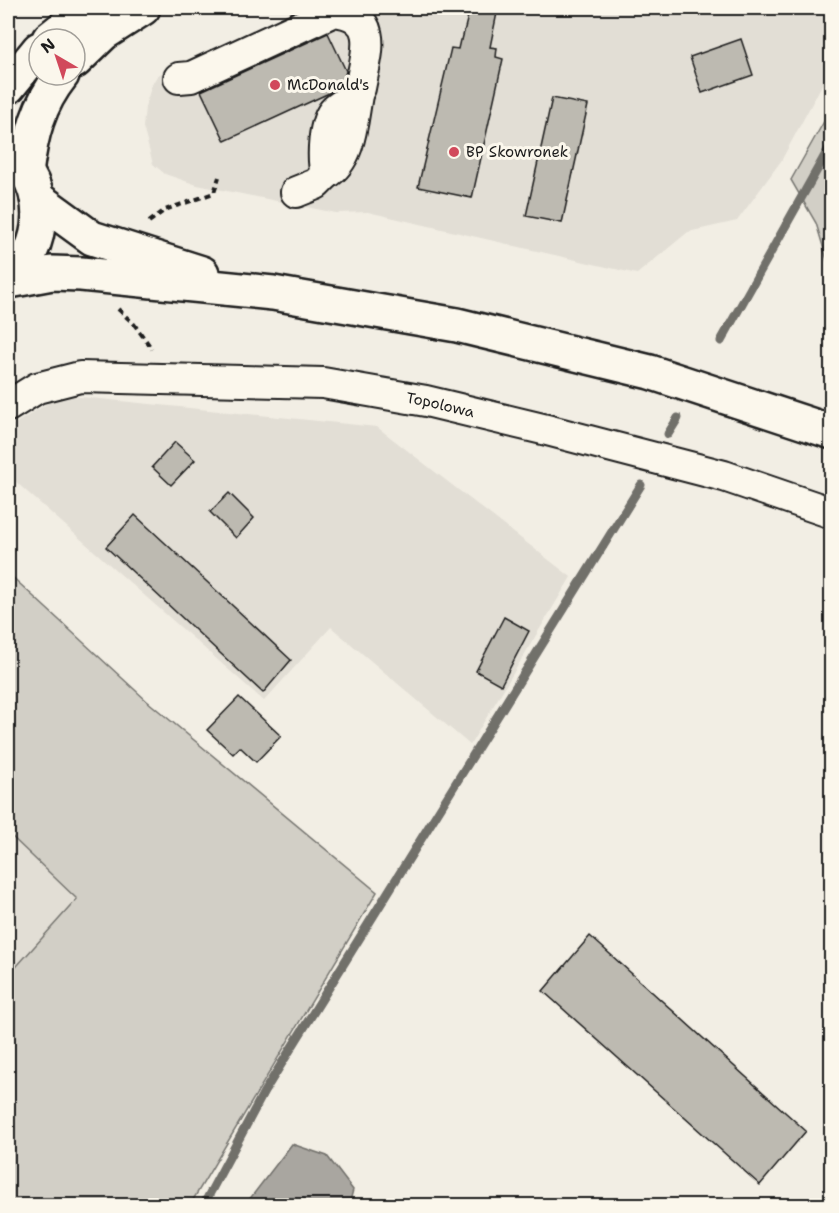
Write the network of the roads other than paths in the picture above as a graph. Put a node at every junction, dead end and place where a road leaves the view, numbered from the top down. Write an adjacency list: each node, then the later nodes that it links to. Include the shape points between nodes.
1 (88, 8): 3 (main road)
2 (143, 8): 4 (main road, via 104,33)
3 (64, 27)
4 (87, 49)
5 (27, 64): 7 (main road)
6 (179, 78): 10 (street, via 192,77 334,11 359,20 369,37 357,95 333,111 329,121 323,154 326,174 316,184)
7 (8, 87)
8 (54, 87): 9 (main road, via 39,110)
9 (24, 174): 11 (main road, via 39,221 35,244); 12 (main road, via 92,238)
10 (296, 192)
11 (8, 282): 12 (main road, via 52,273)
12 (273, 293): 16 (main road, via 555,346 650,372)
13 (8, 385): 14 (street, Topolowa)
14 (37, 388): 15 (street, Topolowa); 17 (street, Topolowa, via 80,377 323,383 426,400 724,477)
15 (8, 406)
16 (831, 432)
17 (831, 513)

